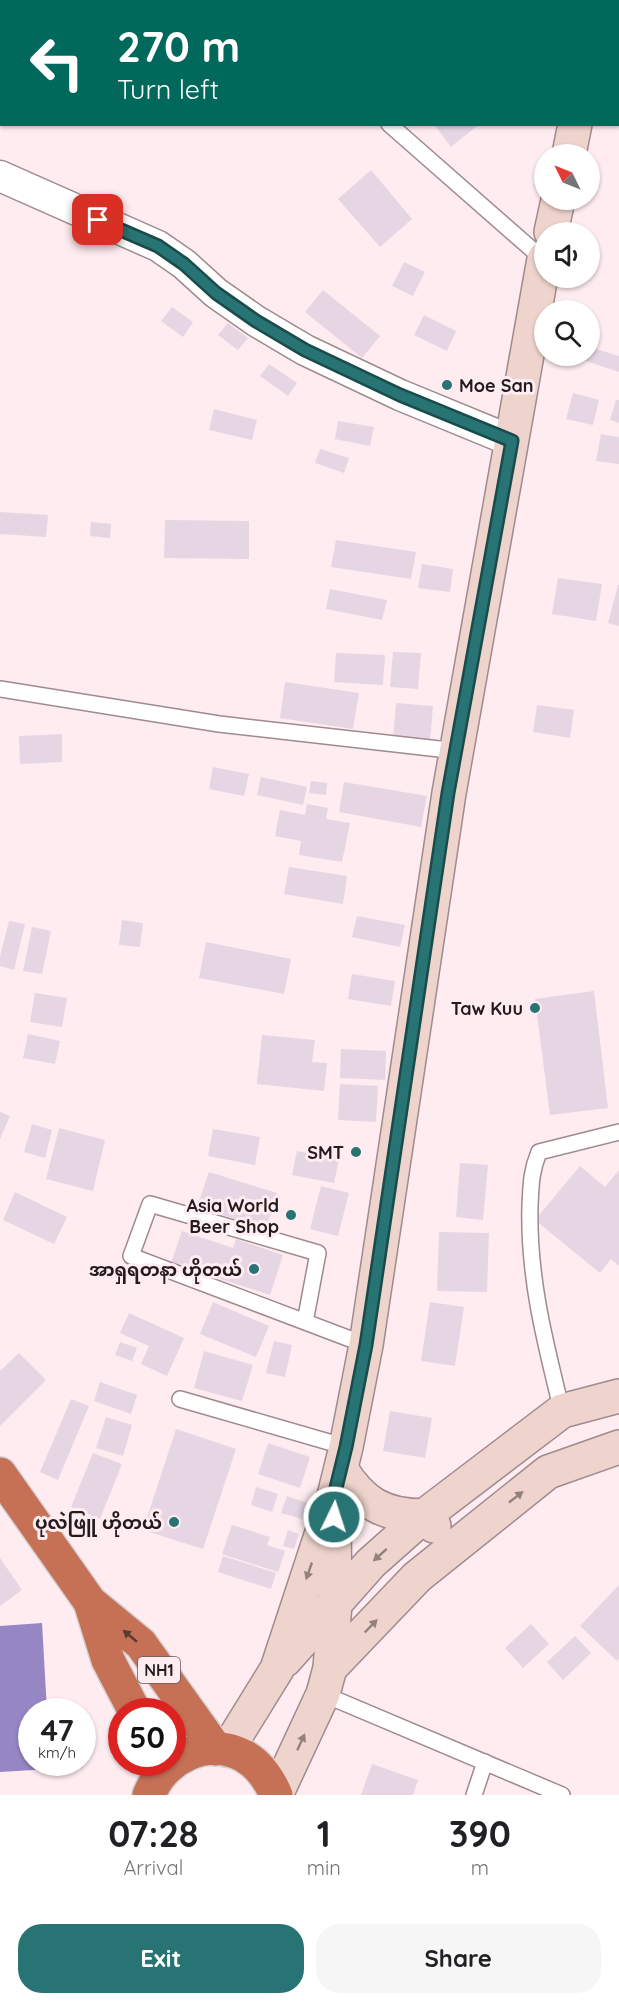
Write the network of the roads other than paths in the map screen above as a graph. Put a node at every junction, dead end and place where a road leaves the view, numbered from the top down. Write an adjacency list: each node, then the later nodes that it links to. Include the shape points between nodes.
1 (391, 126): 5 (lane)
2 (575, 126): 3 (main road)
3 (571, 144)
4 (0, 176): 7 (street, via 158,246 216,293 305,350)
5 (534, 251)
6 (539, 288): 7 (main road)
7 (512, 441): 9 (main road)
8 (0, 689): 9 (lane, via 219,724)
9 (457, 751): 12 (main road)
10 (619, 1132): 15 (lane, via 539,1152 532,1168 529,1242 540,1322)
11 (305, 1322): 11 (lane, via 131,1256 150,1204 318,1253); 12 (lane)
12 (366, 1345): 17 (main road)
13 (619, 1396): 15 (main road)
14 (180, 1399): 17 (lane)
15 (562, 1411): 19 (main road)
16 (619, 1447): 20 (main road, one-way to 16, via 548,1472)
17 (340, 1470): 19 (main road, via 366,1500 384,1510 403,1516); 22 (main road); 23 (main road, one-way to 23)
18 (0, 1474): 21 (highway, NH1)
19 (424, 1516): 20 (main road); 22 (main road, one-way to 22, via 370,1563)
20 (454, 1545): 24 (main road, one-way to 20, via 417,1577)
21 (90, 1602): 25 (highway, NH1, via 108,1660); 26 (highway, NH1, one-way to 21, via 141,1644)
22 (335, 1604): 23 (main road); 24 (main road)
23 (277, 1669): 26 (main road)
24 (327, 1681): 28 (lane); 29 (main road, one-way to 24)
25 (128, 1698)
26 (222, 1750): 27 (highway); 29 (highway, NH1, via 244,1756 257,1766)
27 (186, 1755)
28 (485, 1762): 30 (lane); 31 (lane)
29 (276, 1795)
30 (474, 1795)
31 (562, 1795)

